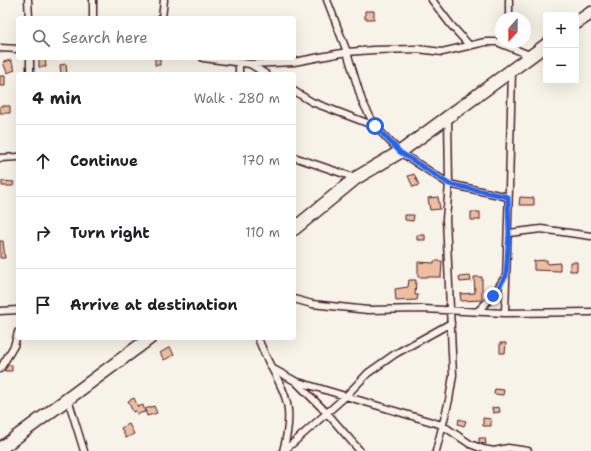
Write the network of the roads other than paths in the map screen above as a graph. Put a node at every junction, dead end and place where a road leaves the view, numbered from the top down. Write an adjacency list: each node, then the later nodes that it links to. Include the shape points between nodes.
1 (28, 0): 9 (street)
2 (92, 0): 10 (street)
3 (164, 0): 11 (street)
4 (327, 0): 19 (street)
5 (432, 0): 14 (street)
6 (509, 0): 7 (street)
7 (509, 12)
8 (590, 12): 12 (highway)
9 (29, 16)
10 (92, 16)
11 (162, 16)
12 (579, 21)
13 (495, 42): 14 (street)
14 (470, 46): 19 (street, via 442,52 418,49)
15 (543, 47): 20 (highway)
16 (0, 48): 18 (street)
17 (517, 48): 20 (street)
18 (16, 49)
19 (347, 52): 24 (street, via 294,62); 31 (street, via 362,101)
20 (532, 56): 25 (highway)
21 (30, 60): 26 (street)
22 (218, 60): 23 (street)
23 (240, 63): 24 (street); 27 (street)
24 (250, 64): 28 (street)
25 (512, 71): 30 (highway); 38 (street)
26 (30, 72)
27 (239, 72)
28 (263, 72)
29 (296, 92): 31 (street, via 312,102)
30 (448, 117): 32 (highway); 37 (street)
31 (375, 126): 32 (street)
32 (400, 152): 36 (highway); 37 (street)
33 (16, 157): 34 (street)
34 (0, 158)
35 (296, 158): 36 (street)
36 (356, 178): 39 (highway)
37 (449, 184): 38 (street); 44 (street, via 446,219)
38 (508, 197): 40 (street)
39 (296, 227)
40 (509, 233): 41 (street, via 541,229); 42 (street)
41 (591, 236)
42 (506, 276): 47 (street, via 493,296); 49 (street)
43 (296, 300): 44 (street, via 361,310)
44 (451, 309): 47 (street); 50 (street)
45 (16, 310): 46 (street)
46 (0, 311)
47 (477, 312): 49 (street)
48 (591, 312): 49 (street)
49 (505, 313)
50 (451, 323): 57 (street, via 368,373); 60 (street, via 453,375)
51 (16, 339): 54 (street)
52 (147, 340): 58 (highway)
53 (259, 340): 55 (street)
54 (0, 369)
55 (273, 370): 56 (street); 64 (street, via 288,404 289,416)
56 (295, 381): 57 (street); 59 (street)
57 (346, 396): 59 (street); 60 (street)
58 (68, 398): 61 (highway); 63 (street)
59 (327, 413): 64 (street); 65 (street)
60 (442, 425): 62 (street, via 470,444 483,449); 66 (street)
61 (0, 449)
62 (508, 450): 67 (street)
63 (84, 451)
64 (283, 451)
65 (360, 451)
66 (436, 451)
67 (528, 451)

